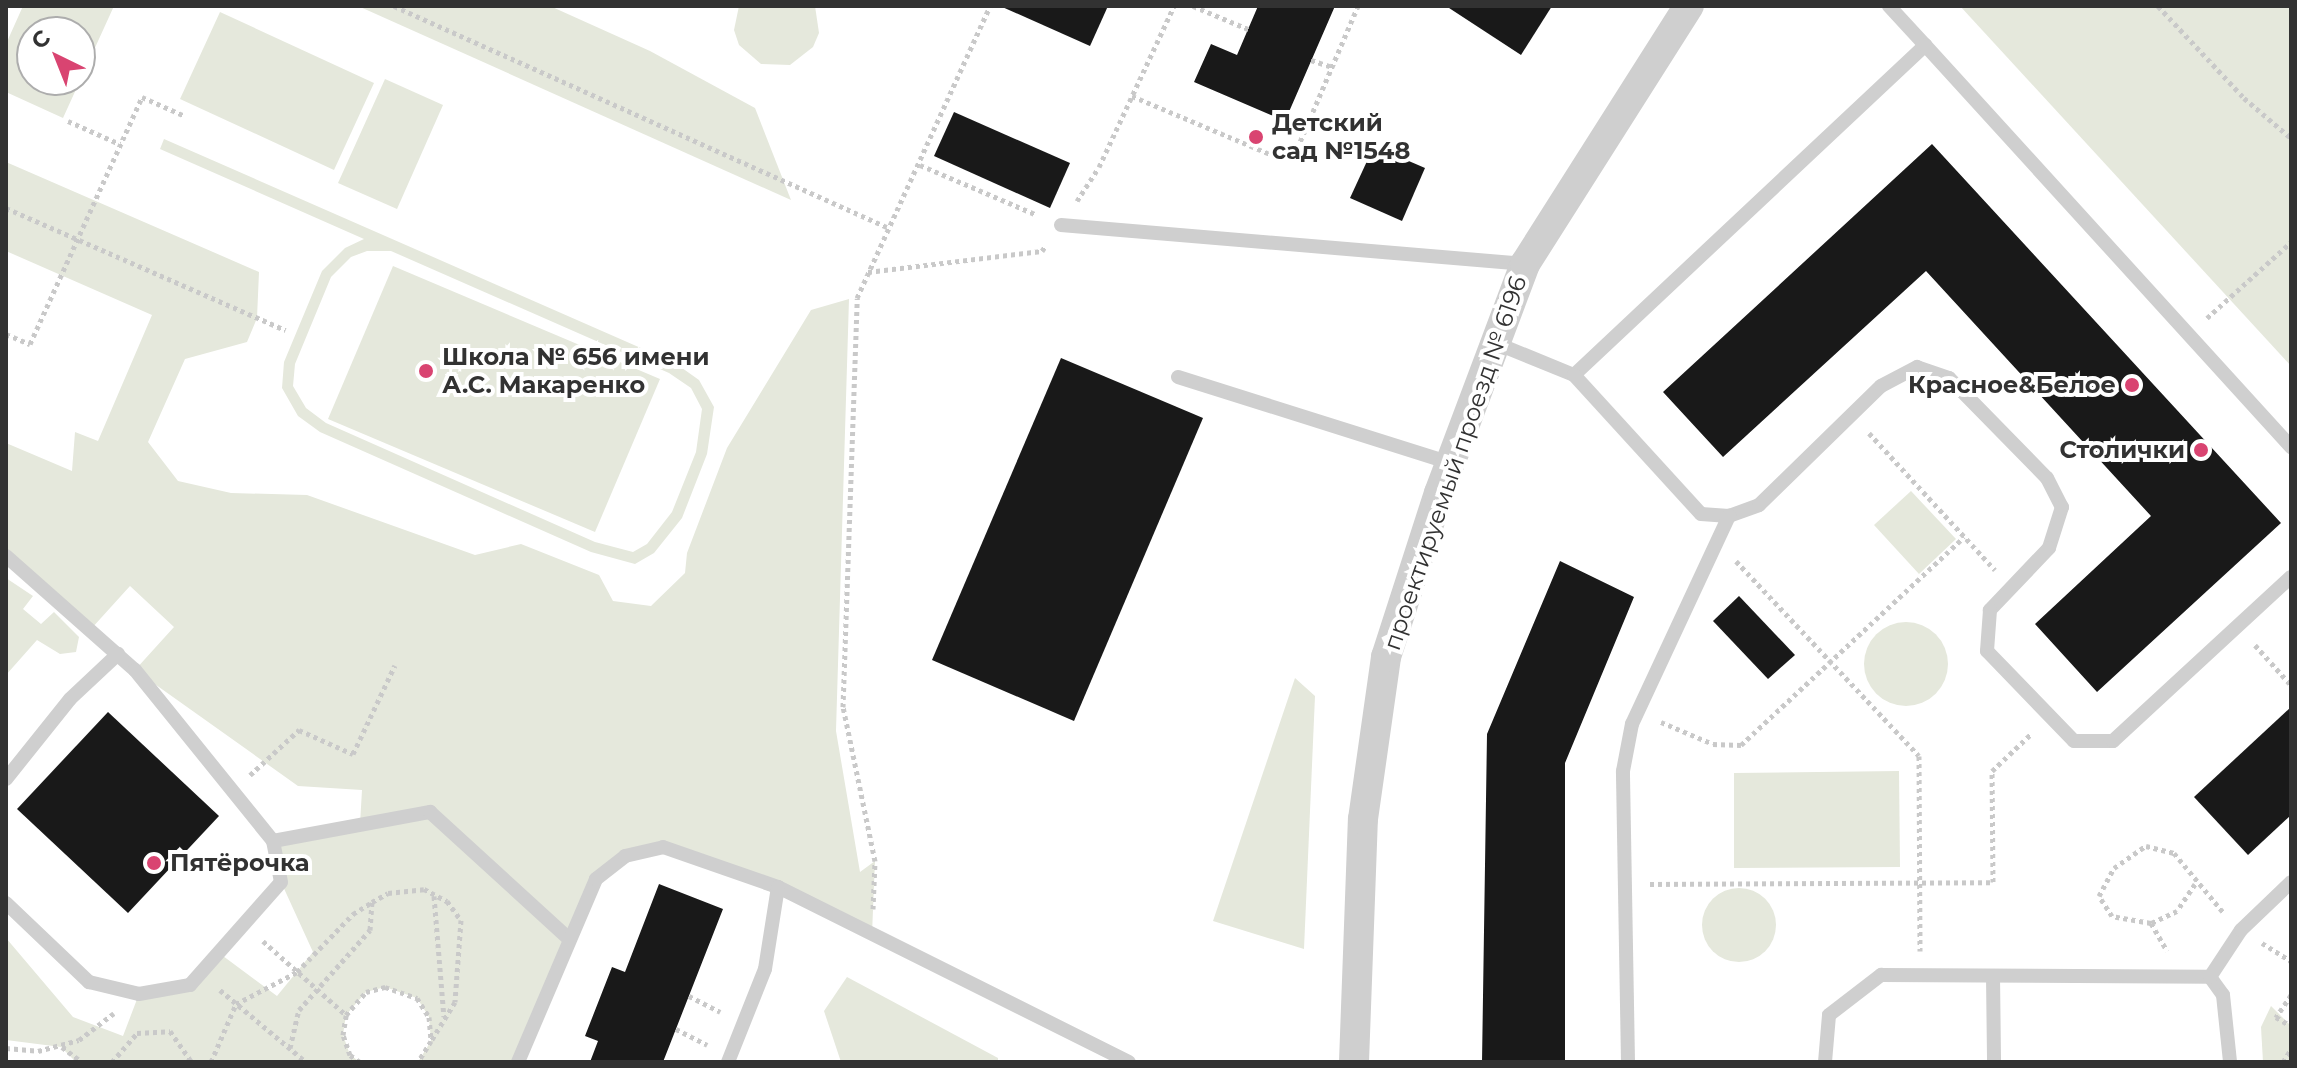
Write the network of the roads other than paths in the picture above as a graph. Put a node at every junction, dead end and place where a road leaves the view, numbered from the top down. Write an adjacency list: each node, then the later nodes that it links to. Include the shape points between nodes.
1 (1689, 6): 5 (street, проектируемый проезд № 6196)
2 (1889, 6): 3 (lane)
3 (1925, 45): 7 (lane); 9 (lane)
4 (1061, 225): 5 (lane)
5 (1525, 264): 6 (street, проектируемый проезд № 6196)
6 (1493, 342): 7 (lane); 10 (street, проектируемый проезд № 6196)
7 (1574, 375): 11 (lane, via 1701,514)
8 (1178, 377): 10 (lane)
9 (2291, 447)
10 (1450, 463): 26 (street, проектируемый проезд № 6196, via 1386,657 1363,819)
11 (1729, 516): 13 (lane, via 1759,505 1881,386 1917,367 1949,378 2047,478 2062,507 2049,548 1990,610 1987,651 2074,741 2113,741); 27 (lane, via 1637,712 1623,771)
12 (6, 556): 14 (lane)
13 (2291, 577)
14 (118, 654): 15 (lane, via 70,699); 16 (lane)
15 (6, 779)
16 (273, 841): 19 (lane, via 281,882 190,985 139,994 89,982); 20 (lane, via 430,812)
17 (2291, 882): 22 (lane, via 2241,930)
18 (778, 887): 20 (lane, via 663,847 625,856 596,879); 23 (lane, via 765,969); 25 (lane)
19 (6, 903)
20 (567, 937): 24 (lane)
21 (1993, 976): 22 (lane); 28 (lane, via 1881,975 1829,1015); 29 (lane)
22 (2210, 977): 30 (lane, via 2223,995)
23 (730, 1059)
24 (518, 1062)
25 (1129, 1062)
26 (1354, 1062)
27 (1628, 1062)
28 (1825, 1062)
29 (1994, 1062)
30 (2230, 1062)

